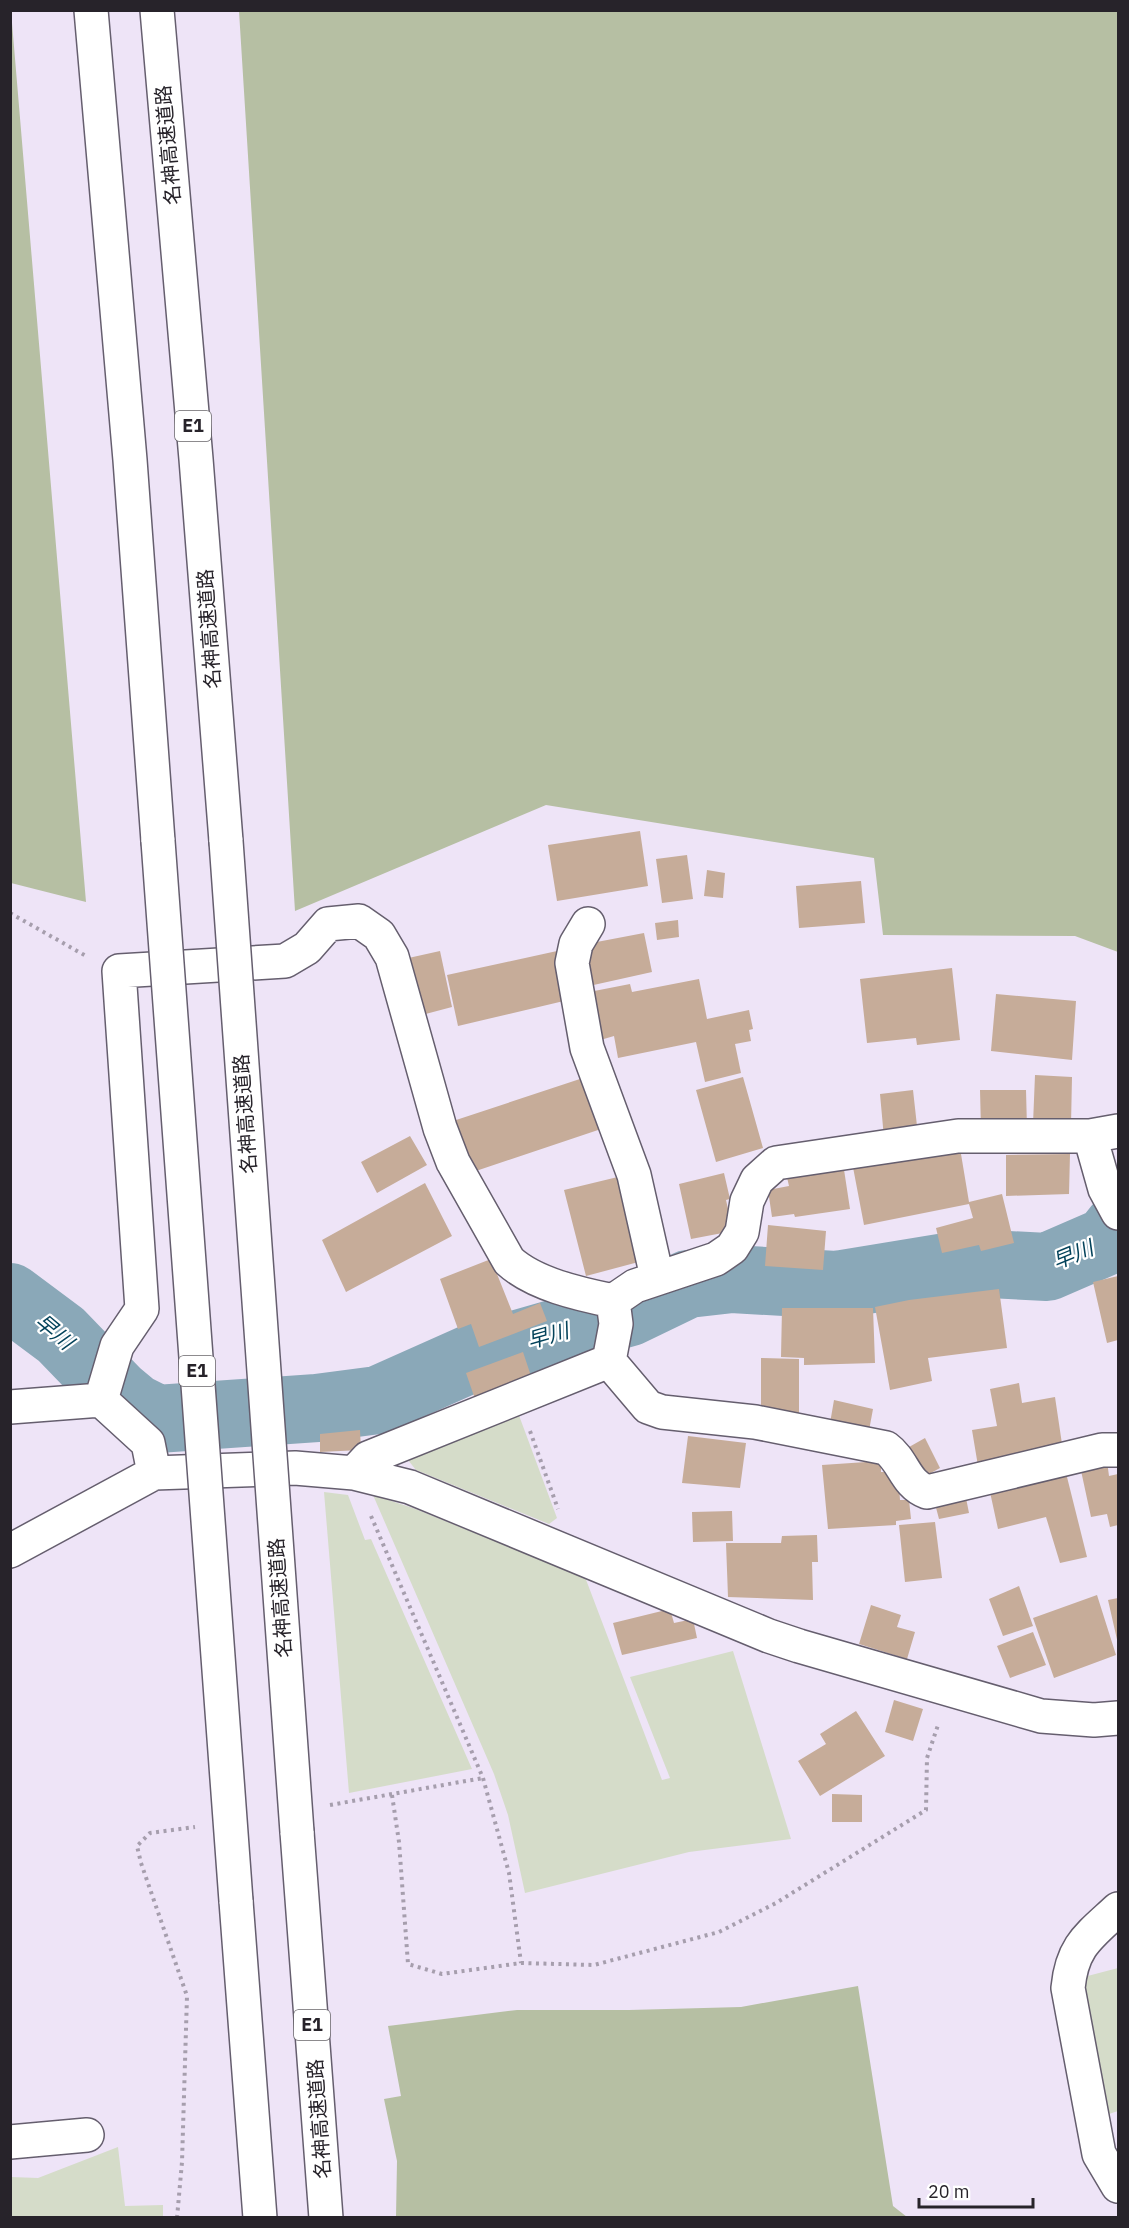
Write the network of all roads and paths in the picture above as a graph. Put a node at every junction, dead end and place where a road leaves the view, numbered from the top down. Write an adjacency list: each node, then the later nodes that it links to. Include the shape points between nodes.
1 (91, 10): 27 (main road, E1, bridge, via 130,460)
2 (157, 10): 28 (main road, 名神高速道路 / E1, bridge, via 226,842)
3 (10, 913): 5 (path, via 104,967)
4 (588, 924): 8 (main road, via 576,944 572,963 587,1048 634,1175)
5 (119, 971): 9 (main road, via 285,961 307,948 328,924 359,921 379,934 392,957 450,1154 509,1261 520,1271); 11 (main road, via 142,1309 117,1346)
6 (1104, 1134): 7 (main road, via 1105,1189); 8 (main road, via 958,1136 776,1163 757,1180 747,1200 742,1232 732,1248 716,1259)
7 (1118, 1213)
8 (657, 1277): 9 (main road, via 635,1286)
9 (614, 1311): 10 (main road)
10 (609, 1362): 12 (main road); 14 (main road, via 648,1407 662,1412 755,1422 886,1448 894,1454 911,1483 927,1492 1101,1450)
11 (105, 1388): 13 (main road); 15 (main road, via 148,1443)
12 (518, 1399): 16 (main road, via 368,1458); 17 (path, via 567,1533)
13 (10, 1407)
14 (1119, 1450)
15 (154, 1473): 16 (main road, via 295,1468); 18 (main road)
16 (354, 1473): 17 (main road, via 410,1487); 23 (path, via 483,1778 509,1873)
17 (561, 1550): 19 (main road, via 769,1636)
18 (10, 1551)
19 (950, 1690): 20 (main road, via 1041,1716); 23 (path, via 927,1758 926,1810 776,1904 719,1932 594,1965)
20 (1119, 1718)
21 (392, 1795): 23 (path, via 408,1965 442,1974)
22 (1119, 1909): 26 (main road, via 1083,1941 1070,1966 1068,1988 1100,2154)
23 (521, 1963)
24 (87, 2135): 25 (main road)
25 (10, 2142)
26 (1119, 2186)
27 (260, 2217)
28 (326, 2217)

